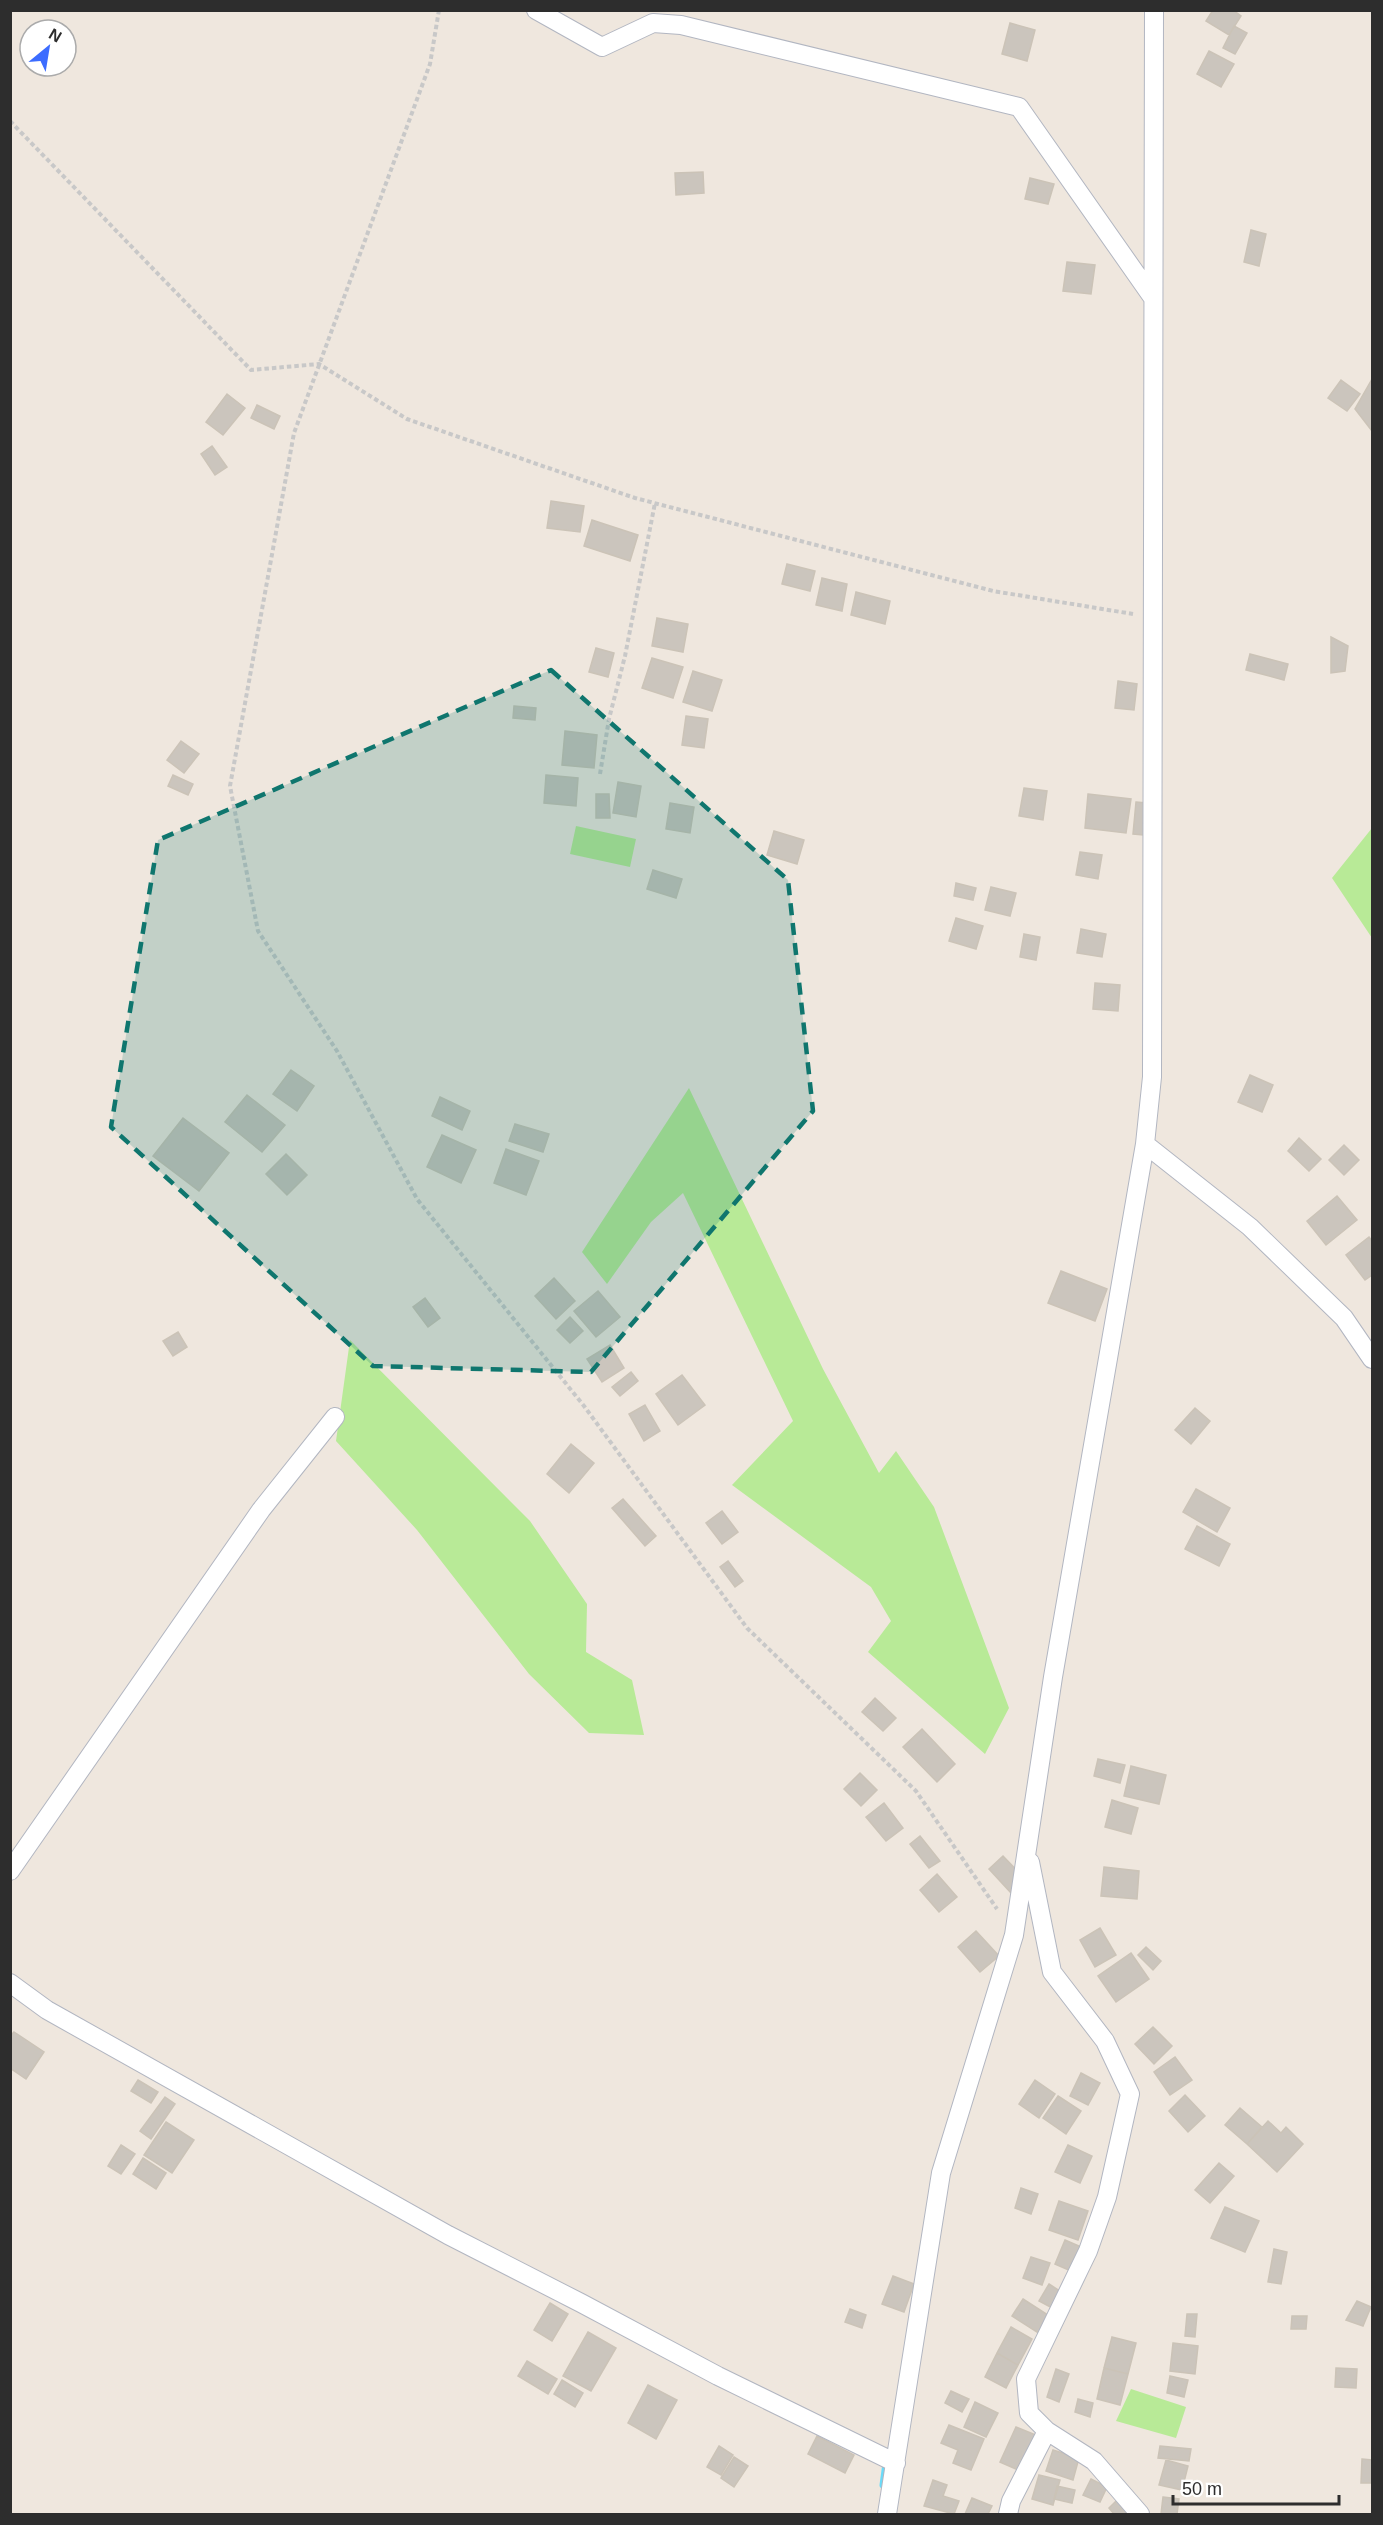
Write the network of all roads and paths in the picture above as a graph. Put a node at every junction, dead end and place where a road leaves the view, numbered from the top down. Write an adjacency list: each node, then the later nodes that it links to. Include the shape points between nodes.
1 (439, 10): 6 (path, via 430,64)
2 (536, 10): 5 (street, via 602,47 653,23 681,25 1019,107)
3 (1154, 10): 5 (street)
4 (10, 121): 6 (path, via 251,370)
5 (1153, 298): 8 (street)
6 (319, 364): 7 (path, via 407,419); 15 (path, via 294,433 231,786 258,931 338,1051 417,1199 584,1406 747,1628 916,1791)
7 (655, 503): 8 (path, via 993,591); 9 (path)
8 (1153, 617): 10 (street, via 1152,1077)
9 (600, 774)
10 (1145, 1144): 11 (street, via 1250,1227 1344,1318); 13 (street)
11 (1372, 1359)
12 (335, 1417): 14 (street, via 261,1510)
13 (1027, 1849): 15 (street); 17 (street, via 1052,1972 1105,2041 1131,2094 1107,2197 1088,2250 1026,2379 1029,2413)
14 (10, 1871)
15 (1014, 1935): 18 (street, via 941,2173)
16 (10, 1983): 18 (street, via 47,2010 448,2235 718,2376)
17 (1047, 2431): 20 (street); 21 (street, via 1094,2461)
18 (896, 2463): 19 (street)
19 (886, 2514)
20 (1008, 2514)
21 (1140, 2514)

